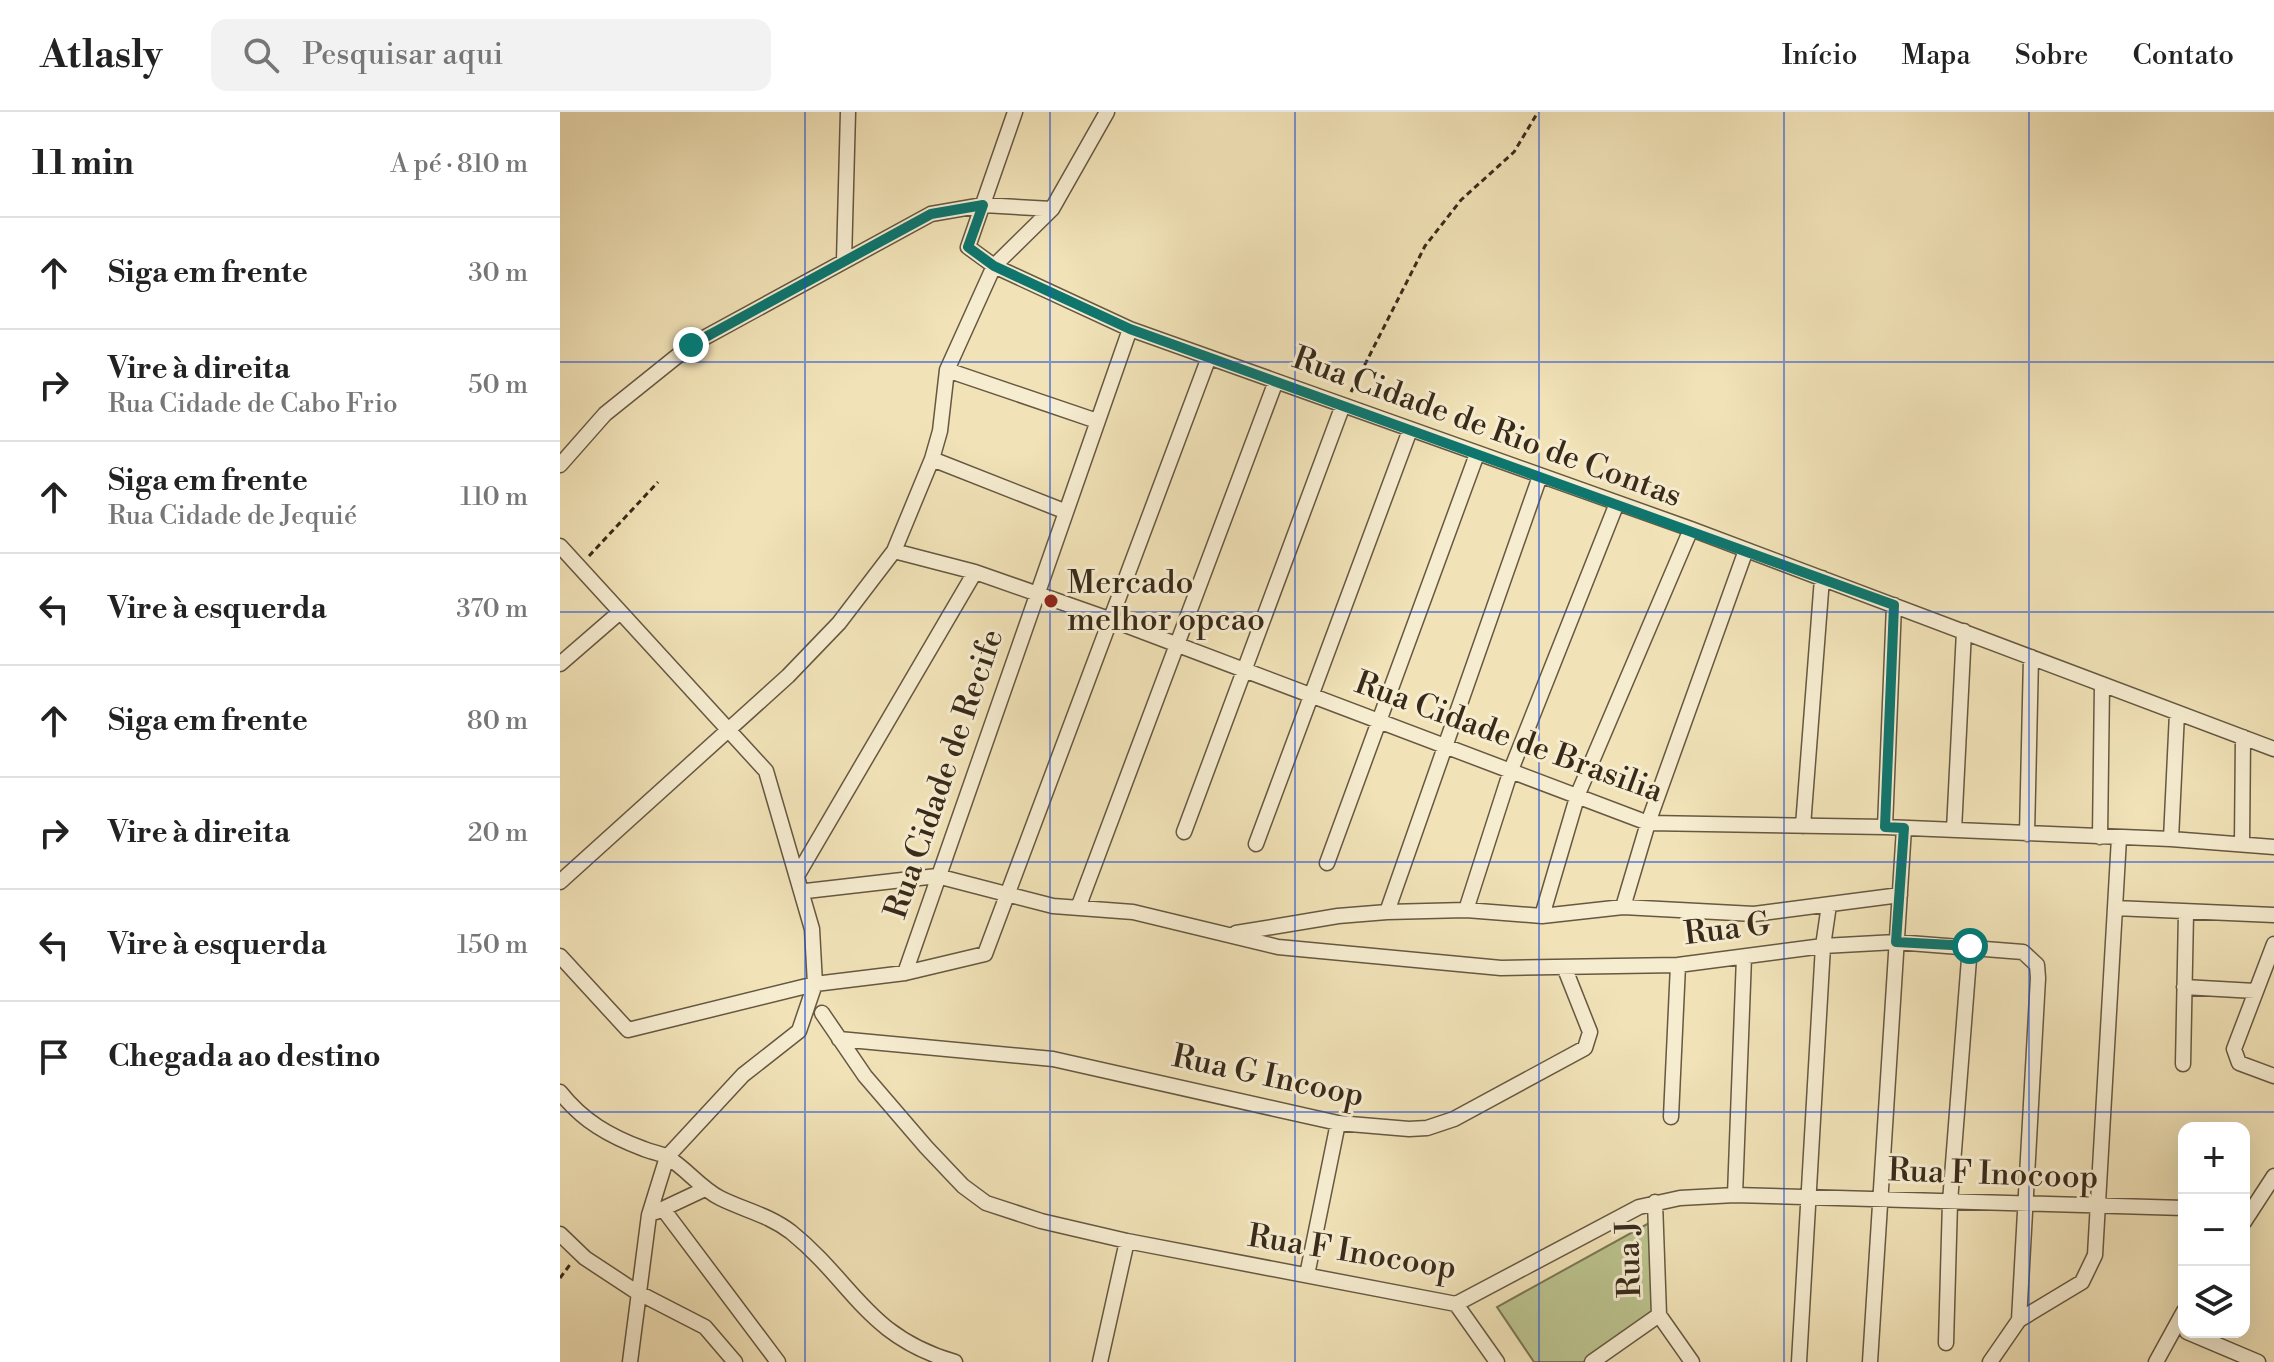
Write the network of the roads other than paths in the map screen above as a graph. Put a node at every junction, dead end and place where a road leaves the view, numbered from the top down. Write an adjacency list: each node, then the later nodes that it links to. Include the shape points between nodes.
1 (848, 112): 6 (street)
2 (1015, 112): 4 (street)
3 (1107, 112): 5 (street)
4 (983, 205): 5 (street); 6 (street, via 931,214); 7 (street, via 968,247)
5 (1052, 209): 7 (street)
6 (844, 261): 17 (street, via 691,345 605,414)
7 (994, 266): 8 (street, Rua Cidade de Rio de Contas); 10 (street)
8 (1130, 329): 9 (street, Rua Cidade de Rio de Contas); 13 (street, Rua Cidade de Recife)
9 (1209, 357): 11 (street, Rua Cidade de Rio de Contas); 30 (street)
10 (947, 370): 13 (street); 16 (street)
11 (1276, 381): 12 (street, Rua Cidade de Rio de Contas); 32 (street)
12 (1343, 405): 14 (street, Rua Cidade de Rio de Contas); 35 (street)
13 (1097, 421): 20 (street, Rua Cidade de Recife)
14 (1410, 430): 15 (street, Rua Cidade de Rio de Contas); 37 (street)
15 (1477, 454): 18 (street, Rua Cidade de Rio de Contas); 39 (street)
16 (932, 459): 20 (street); 24 (street)
17 (560, 465)
18 (1540, 476): 19 (street, Rua Cidade de Rio de Contas); 42 (street)
19 (1617, 503): 21 (street, Rua Cidade de Rio de Contas); 44 (street)
20 (1064, 511): 27 (street, Rua Cidade de Recife)
21 (1691, 529): 23 (street, Rua Cidade de Rio de Contas); 45 (street)
22 (560, 546): 29 (street)
23 (1746, 550): 26 (street, Rua Cidade de Rio de Contas); 46 (street)
24 (894, 551): 25 (street, Rua Cidade de Brasilia); 40 (street, via 839,623)
25 (975, 572): 27 (street, Rua Cidade de Brasilia); 60 (street)
26 (1822, 578): 28 (street, Rua Cidade de Rio de Contas); 47 (street)
27 (1037, 593): 30 (street, Rua Cidade de Brasilia); 61 (street, Rua Cidade de Recife)
28 (1894, 605): 31 (street, Rua Cidade de Rio de Contas); 48 (street)
29 (620, 612): 34 (street); 40 (street)
30 (1112, 620): 32 (street, Rua Cidade de Brasilia); 64 (street)
31 (1964, 631): 33 (street, Rua Cidade de Rio de Contas); 50 (street)
32 (1179, 645): 35 (street, Rua Cidade de Brasilia); 68 (street)
33 (2031, 657): 36 (street, Rua Cidade de Rio de Contas); 52 (street)
34 (560, 664)
35 (1242, 670): 37 (street, Rua Cidade de Brasilia); 51 (street)
36 (2102, 684): 38 (street, Rua Cidade de Rio de Contas); 53 (street)
37 (1313, 695): 39 (street, Rua Cidade de Brasilia); 57 (street)
38 (2177, 713): 41 (street, Rua Cidade de Rio de Contas); 55 (street)
39 (1379, 721): 42 (street, Rua Cidade de Brasilia); 59 (street)
40 (731, 730): 60 (street, via 766,771); 62 (street)
41 (2243, 737): 43 (street, Rua Cidade de Rio de Contas); 56 (street)
42 (1446, 744): 44 (street, Rua Cidade de Brasilia); 71 (street)
43 (2274, 749)
44 (1511, 770): 45 (street, Rua Cidade de Brasilia); 70 (street)
45 (1578, 794): 46 (street, Rua Cidade de Brasilia); 74 (street)
46 (1648, 823): 47 (street, Rua Cidade de Brasilia); 67 (street)
47 (1803, 826): 48 (street, Rua Cidade de Brasilia)
48 (1885, 827): 49 (street, Rua Cidade de Brasilia)
49 (1904, 828): 50 (street, Rua Cidade de Brasilia); 65 (street)
50 (1954, 830): 52 (street, Rua Cidade de Brasilia)
51 (1184, 832)
52 (2027, 834): 53 (street, Rua Cidade de Brasilia)
53 (2100, 837): 54 (street, Rua Cidade de Brasilia)
54 (2119, 838): 55 (street, Rua Cidade de Brasilia); 69 (street)
55 (2171, 839): 56 (street, Rua Cidade de Brasilia)
56 (2242, 843): 58 (street, Rua Cidade de Brasilia)
57 (1256, 844)
58 (2274, 847)
59 (1327, 863)
60 (797, 876): 85 (street, via 812,929)
61 (937, 876): 63 (street); 64 (street, Rua G); 84 (street, Rua Cidade de Recife)
62 (560, 882)
63 (806, 891)
64 (1007, 893): 68 (street, Rua G); 84 (street, via 985,954)
65 (1900, 895): 66 (street, Rua G); 76 (street)
66 (1829, 905): 67 (street, Rua G, via 1754,914); 78 (street)
67 (1623, 907): 74 (street, Rua G)
68 (1078, 908): 75 (street, Rua G, via 1133,912)
69 (2115, 908): 72 (street); 104 (street)
70 (1466, 910): 71 (street, Rua G); 74 (street, Rua G)
71 (1387, 912): 75 (street, Rua G)
72 (2186, 913): 73 (street); 86 (street)
73 (2274, 915)
74 (1542, 916)
75 (1233, 934): 83 (street, Rua G, via 1327,954)
76 (1896, 942): 78 (street, Rua G); 79 (street, Rua G); 100 (street)
77 (2274, 944): 87 (street)
78 (1823, 946): 81 (street, Rua G); 99 (street)
79 (1970, 946): 102 (street); 103 (street, Rua G, via 2023,952 2037,965)
80 (560, 956): 85 (street, via 628,1030)
81 (1744, 957): 82 (street, Rua G); 98 (street)
82 (1678, 965): 83 (street, Rua G); 93 (street)
83 (1565, 969): 94 (street, Rua G Incoop, via 1590,1032 1585,1048 1454,1119 1427,1128)
84 (905, 973): 85 (street)
85 (815, 984): 95 (street, via 799,1031 743,1075)
86 (2184, 987): 87 (street); 90 (street)
87 (2255, 991): 91 (street, via 2235,1057 2246,1067)
88 (822, 1013): 89 (street, Rua F Inocoop)
89 (839, 1039): 94 (street, Rua G Incoop, via 1053,1059); 110 (street, Rua F Inocoop, via 926,1147 986,1203)
90 (2183, 1064)
91 (2274, 1076)
92 (560, 1092): 95 (street, via 577,1114 600,1130)
93 (1671, 1117)
94 (1338, 1123): 111 (street)
95 (667, 1157): 97 (street); 108 (street)
96 (2274, 1176): 107 (street)
97 (705, 1189): 106 (street); 122 (street, via 769,1217 792,1233 861,1308 898,1338)
98 (1735, 1195): 99 (street, Rua F Inocoop); 101 (street, Rua F Inocoop)
99 (1809, 1197): 100 (street, Rua F Inocoop); 127 (street)
100 (1878, 1198): 102 (street, Rua F Inocoop); 128 (street)
101 (1655, 1202): 113 (street, Rua F Inocoop); 114 (street, Rua J)
102 (1950, 1202): 103 (street, Rua F Inocoop); 118 (street)
103 (2025, 1204): 104 (street, Rua F Inocoop); 115 (street)
104 (2098, 1204): 105 (street, Rua F Inocoop); 115 (street, via 2090,1272)
105 (2178, 1208)
106 (663, 1209): 108 (street); 121 (street)
107 (2250, 1210)
108 (649, 1215): 112 (street)
109 (560, 1234): 112 (street)
110 (1127, 1241): 111 (street, Rua F Inocoop); 123 (street)
111 (1307, 1275): 113 (street, Rua F Inocoop)
112 (637, 1292): 119 (street); 120 (street, via 705,1327)
113 (1456, 1304): 124 (street)
114 (1659, 1315): 125 (street, Rua J); 126 (street, Rua J)
115 (2019, 1320): 129 (street)
116 (2178, 1335): 130 (street)
117 (2201, 1338): 131 (street)
118 (1946, 1343)
119 (630, 1362)
120 (735, 1362)
121 (778, 1362)
122 (955, 1362)
123 (1100, 1362)
124 (1497, 1362)
125 (1592, 1362)
126 (1692, 1362)
127 (1799, 1362)
128 (1870, 1362)
129 (1990, 1362)
130 (2156, 1362)
131 (2258, 1362)

